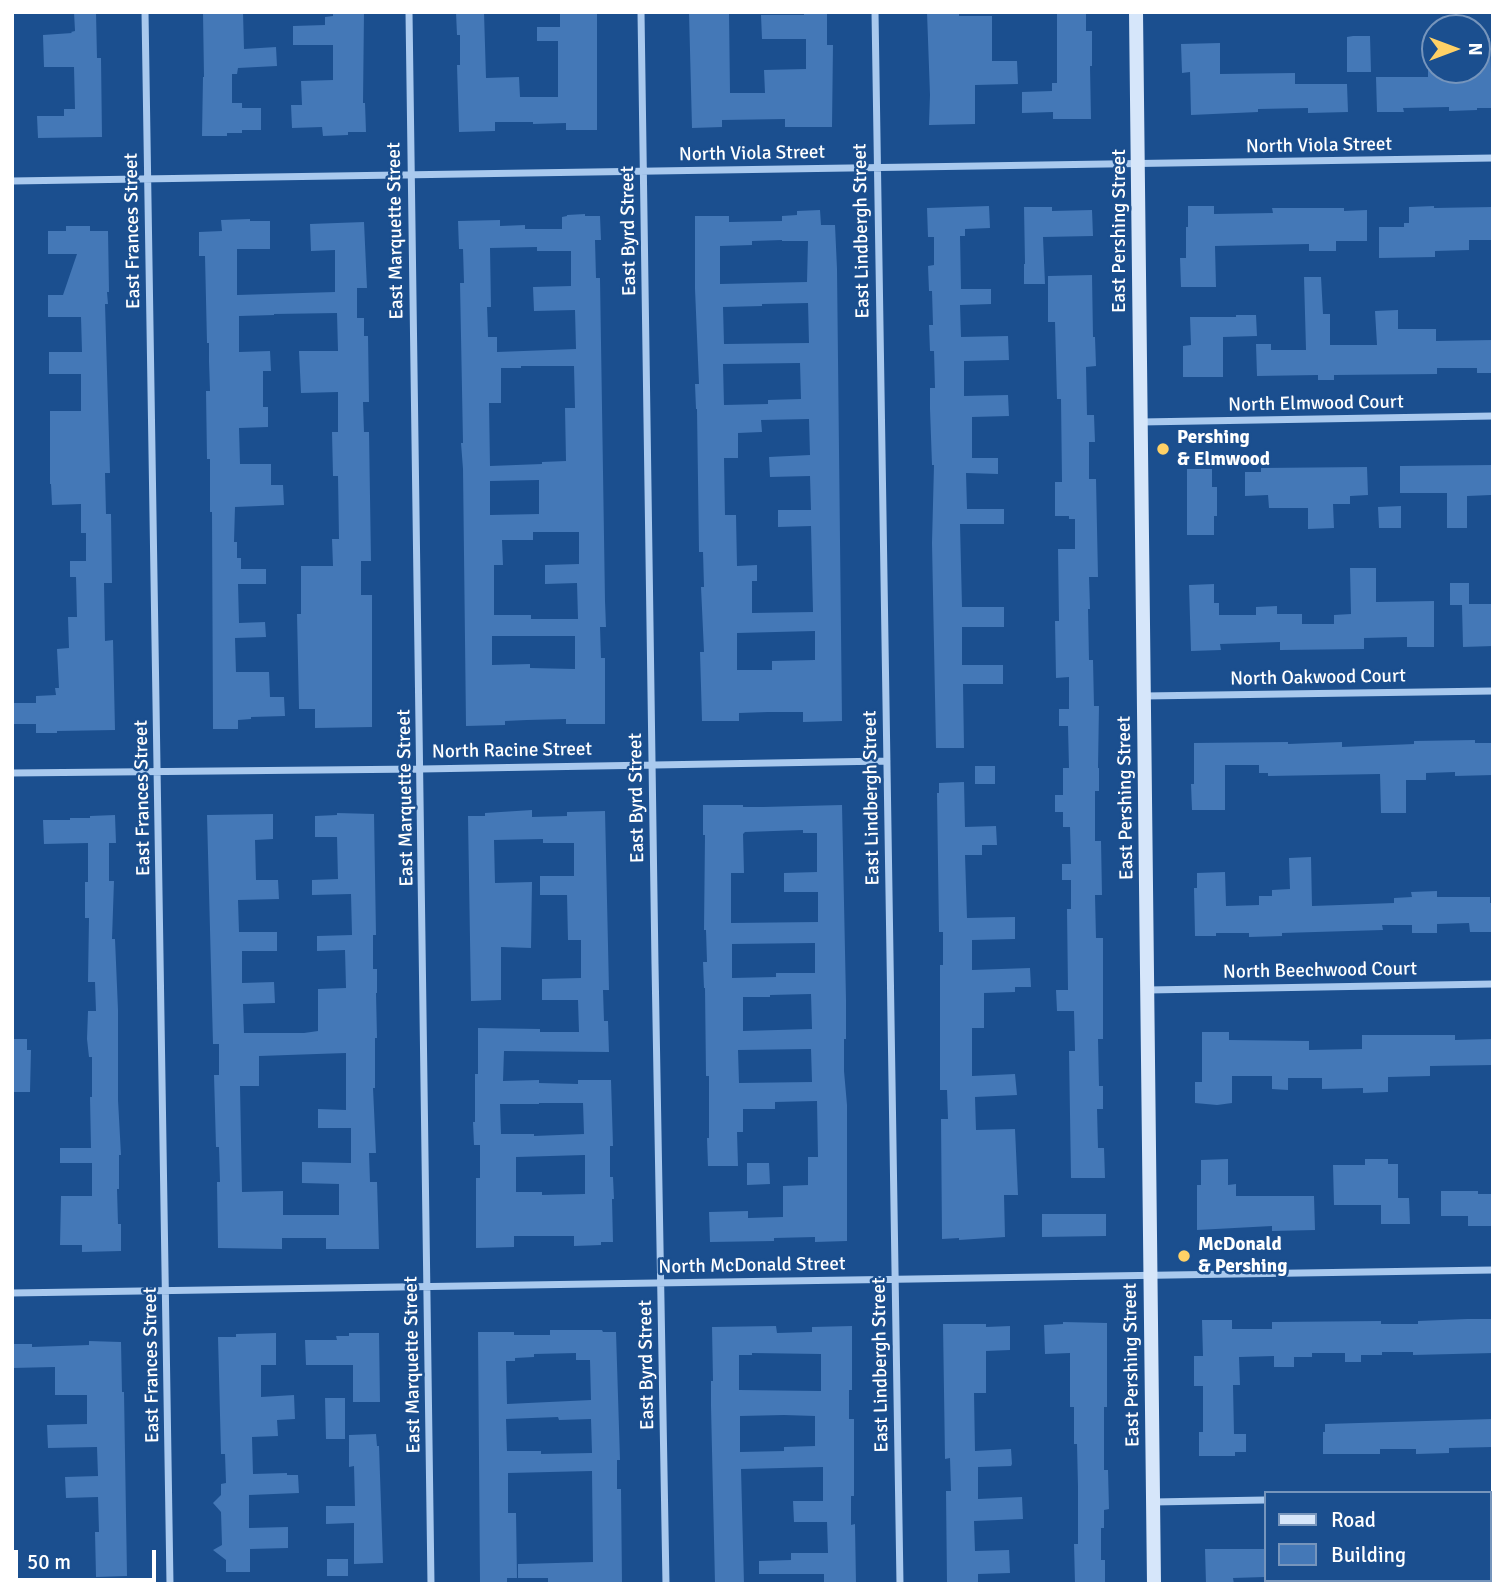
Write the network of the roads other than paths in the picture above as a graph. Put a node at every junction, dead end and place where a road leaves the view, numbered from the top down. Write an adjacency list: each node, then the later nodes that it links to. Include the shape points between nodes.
1 (145, 12): 11 (street, East Frances Street)
2 (409, 12): 10 (street, East Marquette Street)
3 (641, 12): 9 (street, East Byrd Street)
4 (874, 12): 8 (street, East Lindbergh Street)
5 (1136, 12): 7 (street, East Pershing Street)
6 (1493, 158): 7 (street, North Viola Street)
7 (1138, 164): 8 (street, North Viola Street); 14 (street, East Pershing Street)
8 (876, 168): 9 (street, North Viola Street); 17 (street, East Lindbergh Street)
9 (644, 171): 10 (street, North Viola Street); 18 (street, East Byrd Street)
10 (411, 175): 11 (street, North Viola Street); 19 (street, East Marquette Street)
11 (148, 178): 12 (street, North Viola Street); 20 (street, East Frances Street)
12 (12, 181)
13 (1493, 416): 14 (street, North Elmwood Court)
14 (1140, 422): 16 (street, East Pershing Street)
15 (1493, 691): 16 (street, North Oakwood Court)
16 (1143, 696): 23 (street, East Pershing Street)
17 (887, 761): 18 (street, North Racine Street); 26 (street, East Lindbergh Street)
18 (653, 764): 19 (street, North Racine Street); 27 (street, East Byrd Street)
19 (421, 769): 20 (street, North Racine Street); 28 (street, East Marquette Street)
20 (158, 771): 21 (street, North Racine Street); 29 (street, East Frances Street)
21 (12, 774)
22 (1493, 984): 23 (street, North Beechwood Court)
23 (1148, 990): 25 (street, East Pershing Street)
24 (1493, 1270): 25 (street, North McDonald Street)
25 (1150, 1275): 26 (street, North McDonald Street); 32 (street, East Pershing Street)
26 (896, 1279): 27 (street, North McDonald Street); 36 (street, East Lindbergh Street)
27 (661, 1283): 28 (street, North McDonald Street); 35 (street, East Byrd Street)
28 (428, 1287): 29 (street, North McDonald Street); 34 (street, East Marquette Street)
29 (166, 1291): 30 (street, North McDonald Street); 33 (street, East Frances Street)
30 (12, 1293)
31 (1264, 1500): 32 (street)
32 (1153, 1502): 37 (street, East Pershing Street)
33 (170, 1584)
34 (431, 1584)
35 (666, 1584)
36 (900, 1584)
37 (1154, 1584)

